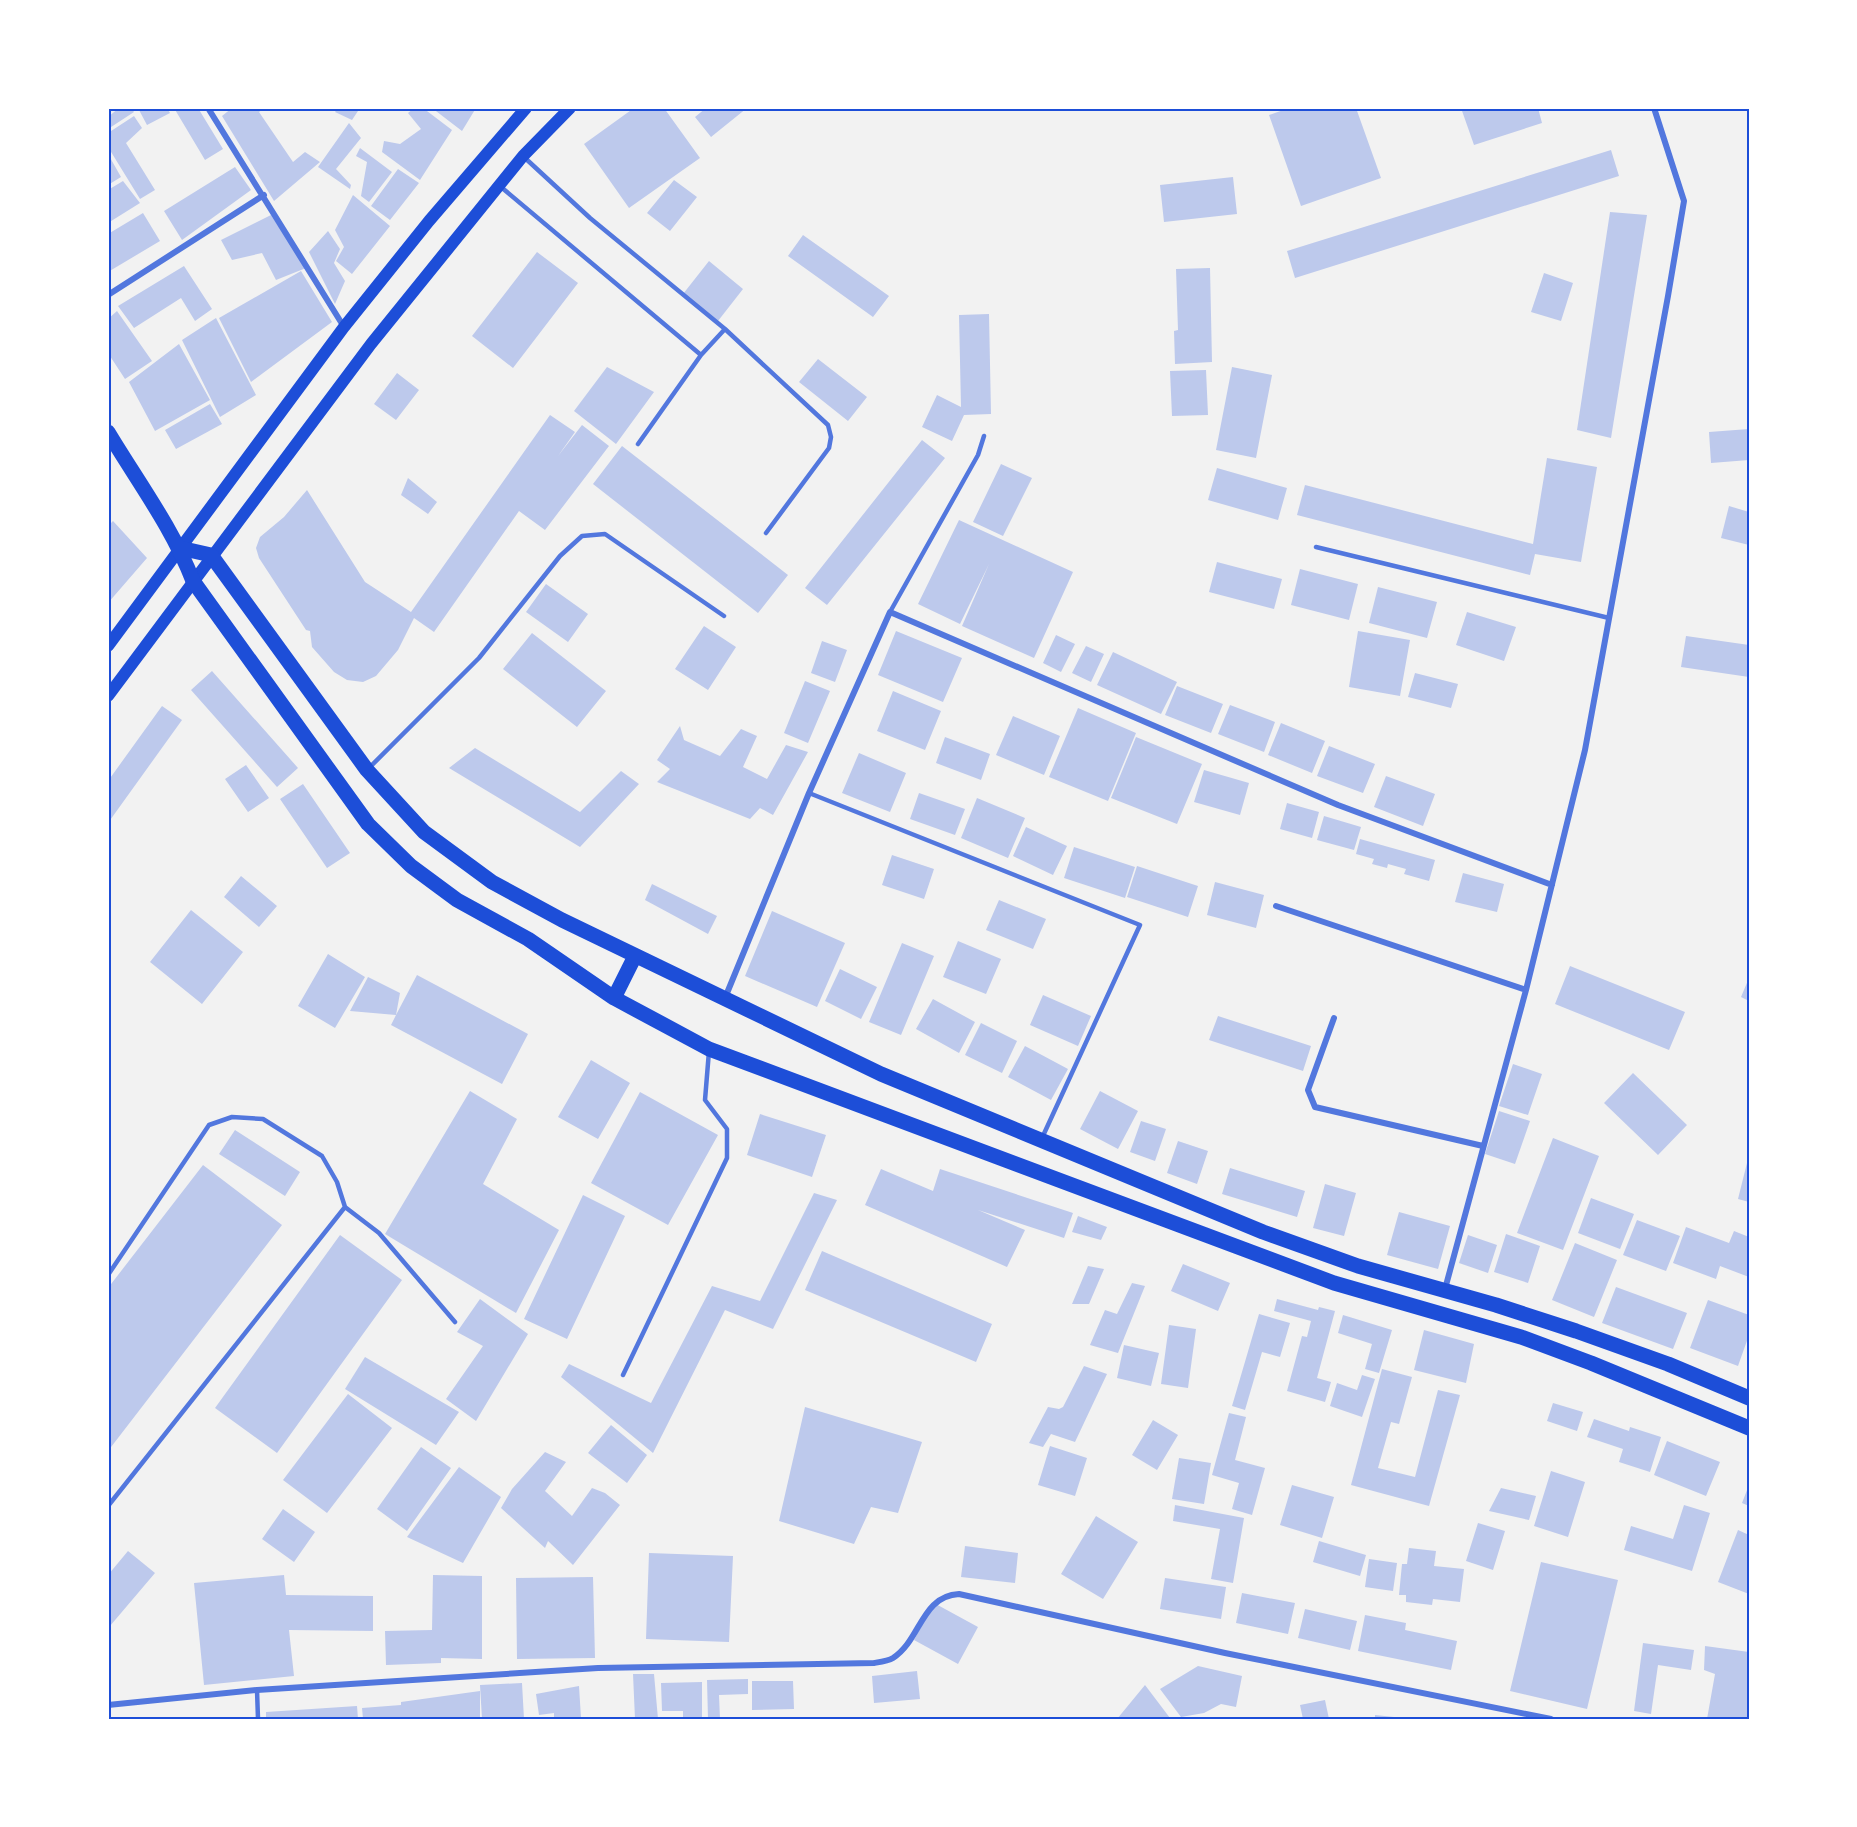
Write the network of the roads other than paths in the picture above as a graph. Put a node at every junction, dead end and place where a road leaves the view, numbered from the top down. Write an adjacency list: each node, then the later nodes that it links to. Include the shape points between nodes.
1 (208, 108): 7 (street)
2 (526, 108): 9 (main road)
3 (570, 108): 5 (main road)
4 (1654, 108): 22 (street, via 1684,201)
5 (523, 156): 6 (main road); 10 (lane, via 590,218)
6 (499, 185): 11 (lane); 18 (main road, via 363,354)
7 (264, 195): 8 (street); 9 (street)
8 (108, 295)
9 (344, 327): 17 (main road)
10 (725, 330): 11 (lane); 15 (lane, via 828,425 831,437 829,448)
11 (701, 355): 14 (lane)
12 (108, 432): 17 (main road)
13 (984, 436): 20 (lane, via 978,455)
14 (638, 444)
15 (766, 533)
16 (1316, 547): 22 (lane)
17 (180, 548): 18 (main road); 19 (main road); 23 (main road)
18 (212, 555): 19 (main road); 25 (main road)
19 (193, 581): 24 (main road); 31 (main road, via 348,799 389,847 457,900 528,939)
20 (890, 612): 26 (street); 27 (street, via 1338,805)
21 (724, 615): 25 (lane, via 605,534 582,536 560,556 479,658)
22 (1609, 618): 27 (street, via 1585,750)
23 (108, 646)
24 (108, 696)
25 (367, 770): 29 (main road, via 424,832 459,860 527,902)
26 (809, 793): 32 (street); 35 (lane, via 1140,925)
27 (1552, 885): 30 (street)
28 (1276, 906): 30 (street)
29 (635, 956): 31 (main road); 32 (main road)
30 (1526, 990): 36 (street)
31 (614, 998): 34 (main road)
32 (725, 998): 35 (main road, via 881,1074)
33 (1334, 1018): 36 (street, via 1308,1090 1315,1107)
34 (709, 1049): 41 (lane, via 705,1100 727,1129 727,1158); 43 (main road, via 1334,1283 1521,1337)
35 (1042, 1139): 39 (main road, via 1263,1232)
36 (1483, 1146): 39 (street)
37 (345, 1207): 38 (lane, via 322,1156 263,1119 232,1117 209,1125); 40 (lane, via 379,1233); 44 (lane)
38 (108, 1275)
39 (1444, 1292): 42 (main road, via 1576,1331)
40 (456, 1322)
41 (623, 1375)
42 (1749, 1398)
43 (1749, 1428)
44 (108, 1506)
45 (257, 1690): 46 (street); 47 (lane); 48 (street, via 598,1668 874,1663 891,1659 904,1648 934,1603 946,1595 959,1594)
46 (108, 1705)
47 (258, 1719)
48 (1551, 1719)

